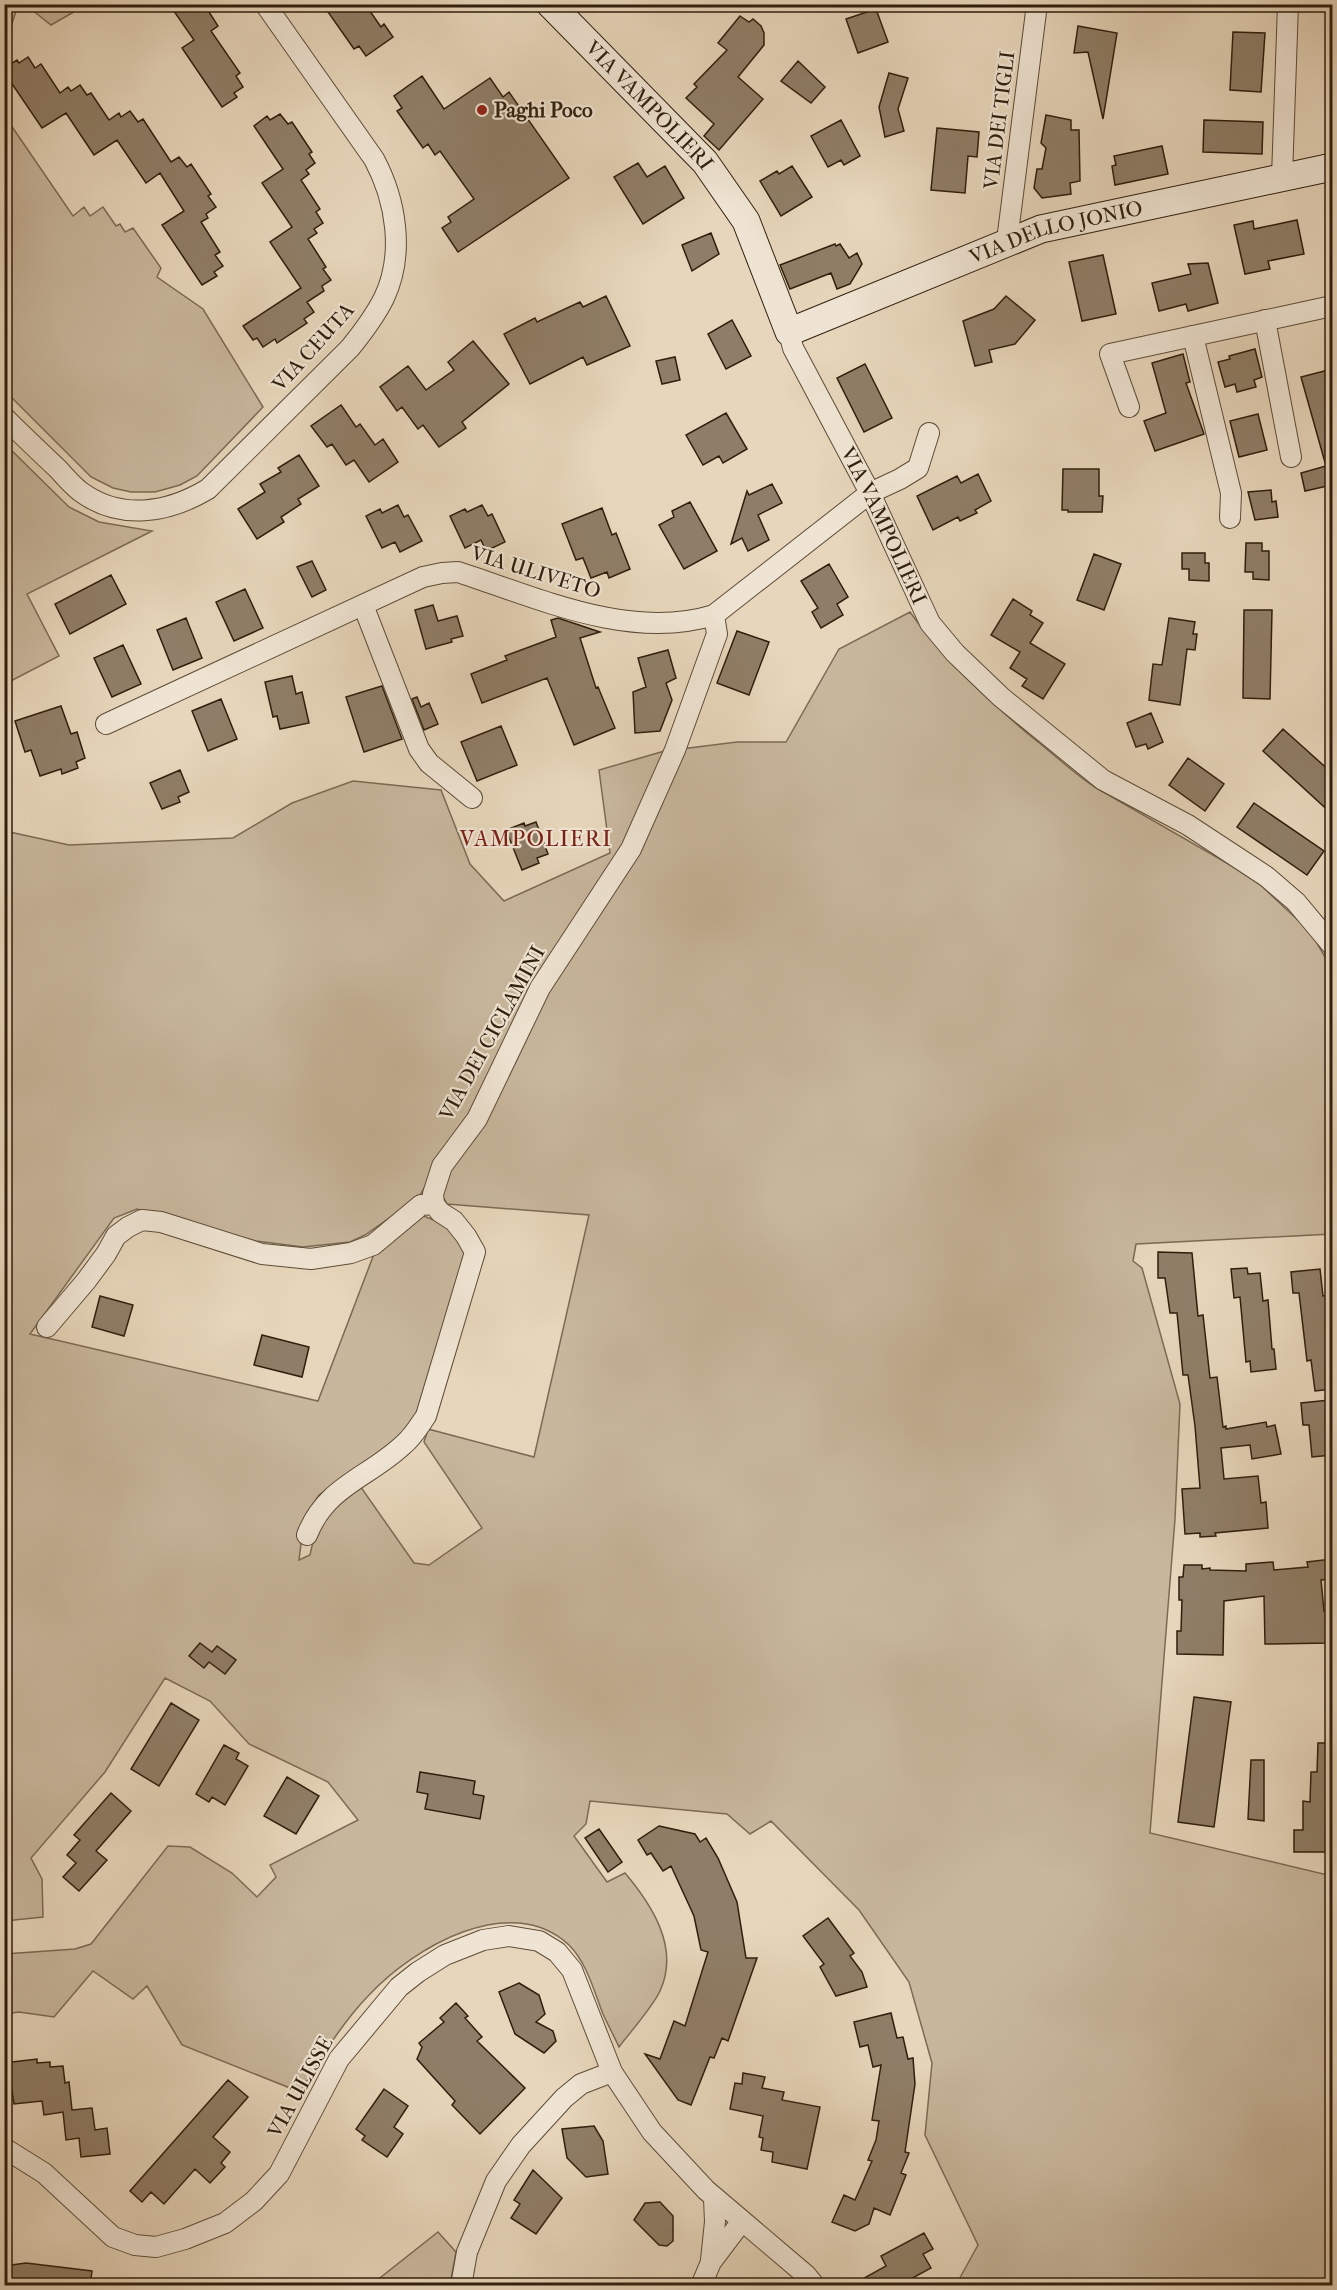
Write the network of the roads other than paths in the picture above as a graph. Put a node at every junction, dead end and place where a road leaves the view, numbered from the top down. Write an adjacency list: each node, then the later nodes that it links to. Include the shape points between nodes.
1 (265, 4): 13 (street, VIA CEUTA, via 374,159 386,182 394,212 393,271 370,322 350,348 208,489 187,502 155,510 126,510 108,505 82,492)
2 (549, 4): 10 (street, VIA VAMPOLIERI, via 705,162 746,221)
3 (1037, 4): 7 (street, VIA DEI TIGLI)
4 (1288, 4): 6 (street)
5 (1332, 167): 6 (street, VIA DELLO JONIO)
6 (1282, 177): 7 (street, VIA DELLO JONIO, via 1041,229)
7 (1007, 241): 10 (street, VIA DELLO JONIO)
8 (1332, 306): 9 (street)
9 (1265, 320): 11 (street); 15 (street)
10 (789, 332): 16 (street, VIA VAMPOLIERI, via 793,348)
11 (1193, 336): 12 (street, via 1110,354); 17 (street, via 1231,493)
12 (1130, 407)
13 (4, 417)
14 (929, 433): 16 (street, VIA ULIVETO, via 918,468)
15 (1291, 457)
16 (870, 493): 19 (street, VIA ULIVETO); 22 (street, VIA VAMPOLIERI, via 930,622 955,653 1001,697 1103,780 1188,825 1267,877 1296,902)
17 (1230, 518)
18 (363, 605): 19 (street, VIA ULIVETO, via 423,577 458,572 609,619 656,624 690,622); 20 (street, VIA ULIVETO); 21 (street, via 419,749 429,763)
19 (714, 615): 23 (street, VIA DEI CICLAMINI, via 717,634 675,750 631,849 540,988 477,1119 442,1166 433,1194)
20 (106, 724)
21 (472, 798)
22 (1332, 945)
23 (434, 1204): 24 (street, via 421,1205 374,1245 311,1259 262,1254 161,1222 142,1220 116,1236 86,1281); 25 (street, via 460,1229 475,1252 426,1416 403,1446 325,1503)
24 (47, 1327)
25 (307, 1535)
26 (612, 2072): 27 (street, VIA ULISSE, via 572,1970 557,1952 539,1941 509,1936 483,1940 445,1955 399,1987 339,2059 279,2174 254,2201 225,2223 156,2247 124,2241 113,2237 44,2173); 28 (street, VIA ULISSE, via 652,2132); 31 (street, via 581,2084 521,2145 496,2181 467,2252)
27 (4, 2148)
28 (714, 2198): 29 (street, VIA ULISSE); 30 (street, via 716,2222)
29 (742, 2221): 30 (street); 33 (street, VIA ULISSE)
30 (711, 2262): 32 (street)
31 (461, 2286)
32 (701, 2286)
33 (815, 2286)

